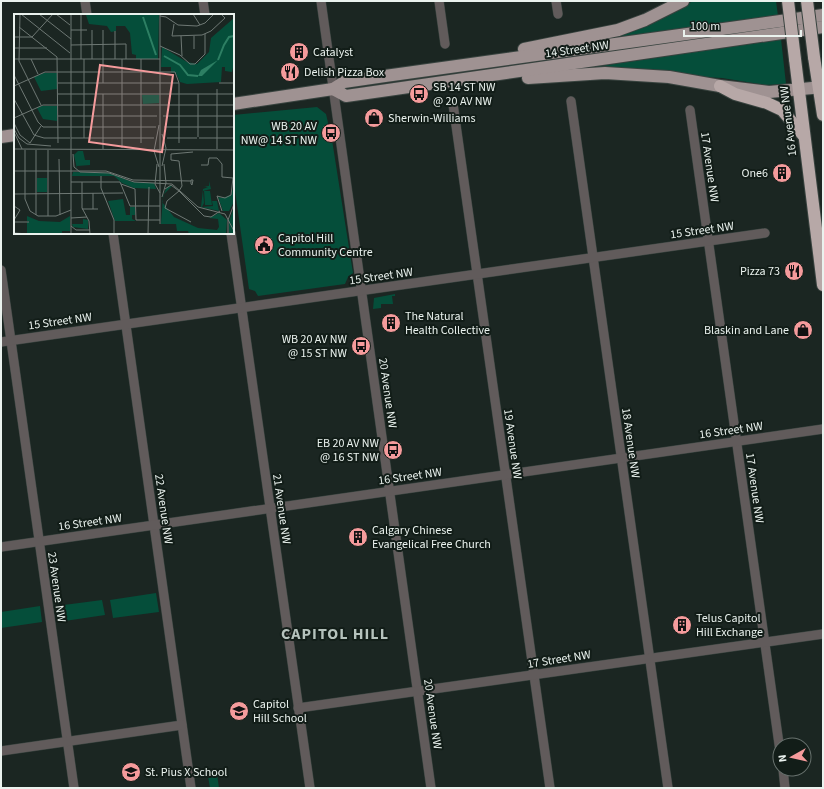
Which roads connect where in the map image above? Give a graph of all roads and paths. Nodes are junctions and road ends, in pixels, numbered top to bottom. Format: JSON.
{"nodes":[{"id":1,"x":85,"y":1,"type":"edge"},
{"id":2,"x":203,"y":1,"type":"edge"},
{"id":3,"x":321,"y":1,"type":"edge"},
{"id":4,"x":439,"y":1,"type":"edge"},
{"id":5,"x":556,"y":1,"type":"edge"},
{"id":6,"x":684,"y":1,"type":"edge"},
{"id":7,"x":788,"y":1,"type":"edge"},
{"id":8,"x":807,"y":1,"type":"edge"},
{"id":9,"x":87,"y":14,"type":"edge"},
{"id":10,"x":205,"y":14,"type":"edge"},
{"id":11,"x":558,"y":14,"type":"dead end"},
{"id":12,"x":823,"y":15,"type":"edge"},
{"id":13,"x":823,"y":27,"type":"edge"},
{"id":14,"x":445,"y":44,"type":"dead end"},
{"id":15,"x":469,"y":64,"type":"junction"},
{"id":16,"x":470,"y":79,"type":"junction"},
{"id":17,"x":720,"y":86,"type":"junction"},
{"id":18,"x":821,"y":87,"type":"edge"},
{"id":19,"x":333,"y":89,"type":"junction"},
{"id":20,"x":798,"y":90,"type":"junction"},
{"id":21,"x":571,"y":101,"type":"dead end"},
{"id":22,"x":234,"y":104,"type":"edge"},
{"id":23,"x":453,"y":104,"type":"dead end"},
{"id":24,"x":690,"y":110,"type":"dead end"},
{"id":25,"x":823,"y":115,"type":"edge"},
{"id":26,"x":14,"y":135,"type":"edge"},
{"id":27,"x":803,"y":135,"type":"junction"},
{"id":28,"x":1,"y":137,"type":"edge"},
{"id":29,"x":765,"y":233,"type":"dead end"},
{"id":30,"x":113,"y":234,"type":"edge"},
{"id":31,"x":231,"y":234,"type":"edge"},
{"id":32,"x":708,"y":241,"type":"junction"},
{"id":33,"x":593,"y":258,"type":"junction"},
{"id":34,"x":1,"y":270,"type":"edge"},
{"id":35,"x":477,"y":274,"type":"junction"},
{"id":36,"x":823,"y":285,"type":"edge"},
{"id":37,"x":362,"y":291,"type":"junction"},
{"id":38,"x":241,"y":307,"type":"junction"},
{"id":39,"x":126,"y":324,"type":"junction"},
{"id":40,"x":11,"y":340,"type":"junction"},
{"id":41,"x":1,"y":342,"type":"edge"},
{"id":42,"x":823,"y":429,"type":"edge"},
{"id":43,"x":737,"y":442,"type":"junction"},
{"id":44,"x":620,"y":458,"type":"junction"},
{"id":45,"x":505,"y":474,"type":"junction"},
{"id":46,"x":390,"y":491,"type":"junction"},
{"id":47,"x":270,"y":508,"type":"junction"},
{"id":48,"x":155,"y":525,"type":"junction"},
{"id":49,"x":39,"y":541,"type":"junction"},
{"id":50,"x":1,"y":547,"type":"edge"},
{"id":51,"x":823,"y":634,"type":"edge"},
{"id":52,"x":765,"y":642,"type":"junction"},
{"id":53,"x":649,"y":658,"type":"junction"},
{"id":54,"x":533,"y":675,"type":"junction"},
{"id":55,"x":418,"y":692,"type":"junction"},
{"id":56,"x":298,"y":708,"type":"junction"},
{"id":57,"x":182,"y":725,"type":"junction"},
{"id":58,"x":778,"y":737,"type":"edge"},
{"id":59,"x":67,"y":742,"type":"junction"},
{"id":60,"x":1,"y":751,"type":"edge"},
{"id":61,"x":784,"y":777,"type":"edge"},
{"id":62,"x":74,"y":788,"type":"edge"},
{"id":63,"x":191,"y":788,"type":"edge"},
{"id":64,"x":310,"y":788,"type":"edge"},
{"id":65,"x":431,"y":788,"type":"edge"},
{"id":66,"x":550,"y":788,"type":"edge"},
{"id":67,"x":668,"y":788,"type":"edge"},
{"id":68,"x":785,"y":788,"type":"edge"}],
"edges":[{"from":1,"to":9,"type":"street"},
{"from":2,"to":10,"type":"street"},
{"from":3,"to":19,"type":"street","name":"20 Avenue NW"},
{"from":4,"to":14,"type":"street"},
{"from":5,"to":11,"type":"street"},
{"from":6,"to":15,"type":"main road"},
{"from":7,"to":20,"type":"highway","name":"16 Avenue NW","bridge":true},
{"from":8,"to":18,"type":"highway","bridge":true},
{"from":12,"to":15,"type":"main road","name":"14 Street NW"},
{"from":13,"to":16,"type":"main road","name":"14 Street NW"},
{"from":15,"to":19,"type":"main road","name":"14 Street NW"},
{"from":16,"to":17,"type":"main road"},
{"from":16,"to":19,"type":"main road","name":"14 Street NW"},
{"from":17,"to":20,"type":"main road"},
{"from":17,"to":27,"type":"highway"},
{"from":18,"to":20,"type":"main road"},
{"from":18,"to":25,"type":"highway"},
{"from":19,"to":22,"type":"main road","name":"14 Street NW"},
{"from":19,"to":37,"type":"street","name":"20 Avenue NW"},
{"from":20,"to":27,"type":"highway","name":"16 Avenue NW"},
{"from":21,"to":33,"type":"street","name":"18 Avenue NW"},
{"from":23,"to":35,"type":"street","name":"19 Avenue NW"},
{"from":24,"to":32,"type":"street","name":"17 Avenue NW"},
{"from":26,"to":28,"type":"main road"},
{"from":27,"to":36,"type":"highway","name":"16 Avenue NW"},
{"from":29,"to":32,"type":"street","name":"15 Street NW"},
{"from":30,"to":39,"type":"street","name":"22 Avenue NW"},
{"from":31,"to":38,"type":"street","name":"21 Avenue NW"},
{"from":32,"to":33,"type":"street","name":"15 Street NW"},
{"from":32,"to":43,"type":"street","name":"17 Avenue NW"},
{"from":33,"to":35,"type":"street","name":"15 Street NW"},
{"from":33,"to":44,"type":"street","name":"18 Avenue NW"},
{"from":34,"to":40,"type":"street","name":"23 Avenue NW"},
{"from":35,"to":37,"type":"street","name":"15 Street NW"},
{"from":35,"to":45,"type":"street","name":"19 Avenue NW"},
{"from":37,"to":38,"type":"street","name":"15 Street NW"},
{"from":37,"to":46,"type":"street","name":"20 Avenue NW"},
{"from":38,"to":39,"type":"street","name":"15 Street NW"},
{"from":38,"to":47,"type":"street","name":"21 Avenue NW"},
{"from":39,"to":40,"type":"street","name":"15 Street NW"},
{"from":39,"to":48,"type":"street","name":"22 Avenue NW"},
{"from":40,"to":41,"type":"street","name":"15 Street NW"},
{"from":40,"to":49,"type":"street","name":"23 Avenue NW"},
{"from":42,"to":43,"type":"street","name":"16 Street NW"},
{"from":43,"to":44,"type":"street","name":"16 Street NW"},
{"from":43,"to":52,"type":"street","name":"17 Avenue NW"},
{"from":44,"to":45,"type":"street","name":"16 Street NW"},
{"from":44,"to":53,"type":"street","name":"18 Avenue NW"},
{"from":45,"to":46,"type":"street","name":"16 Street NW"},
{"from":45,"to":54,"type":"street","name":"19 Avenue NW"},
{"from":46,"to":47,"type":"street","name":"16 Street NW"},
{"from":46,"to":55,"type":"street","name":"20 Avenue NW"},
{"from":47,"to":48,"type":"street","name":"16 Street NW"},
{"from":47,"to":56,"type":"street","name":"21 Avenue NW"},
{"from":48,"to":49,"type":"street","name":"16 Street NW"},
{"from":48,"to":57,"type":"street","name":"22 Avenue NW"},
{"from":49,"to":50,"type":"street","name":"16 Street NW"},
{"from":49,"to":59,"type":"street","name":"23 Avenue NW"},
{"from":51,"to":52,"type":"street","name":"17 Street NW"},
{"from":52,"to":53,"type":"street","name":"17 Street NW"},
{"from":52,"to":58,"type":"street","name":"17 Avenue NW"},
{"from":53,"to":54,"type":"street","name":"17 Street NW"},
{"from":53,"to":67,"type":"street","name":"18 Avenue NW"},
{"from":54,"to":55,"type":"street","name":"17 Street NW"},
{"from":54,"to":66,"type":"street","name":"19 Avenue NW"},
{"from":55,"to":56,"type":"street","name":"17 Street NW"},
{"from":55,"to":65,"type":"street","name":"20 Avenue NW"},
{"from":56,"to":64,"type":"street","name":"21 Avenue NW"},
{"from":57,"to":59,"type":"street"},
{"from":57,"to":63,"type":"street","name":"22 Avenue NW"},
{"from":59,"to":60,"type":"street"},
{"from":59,"to":62,"type":"street","name":"23 Avenue NW"},
{"from":61,"to":68,"type":"street"}]}
